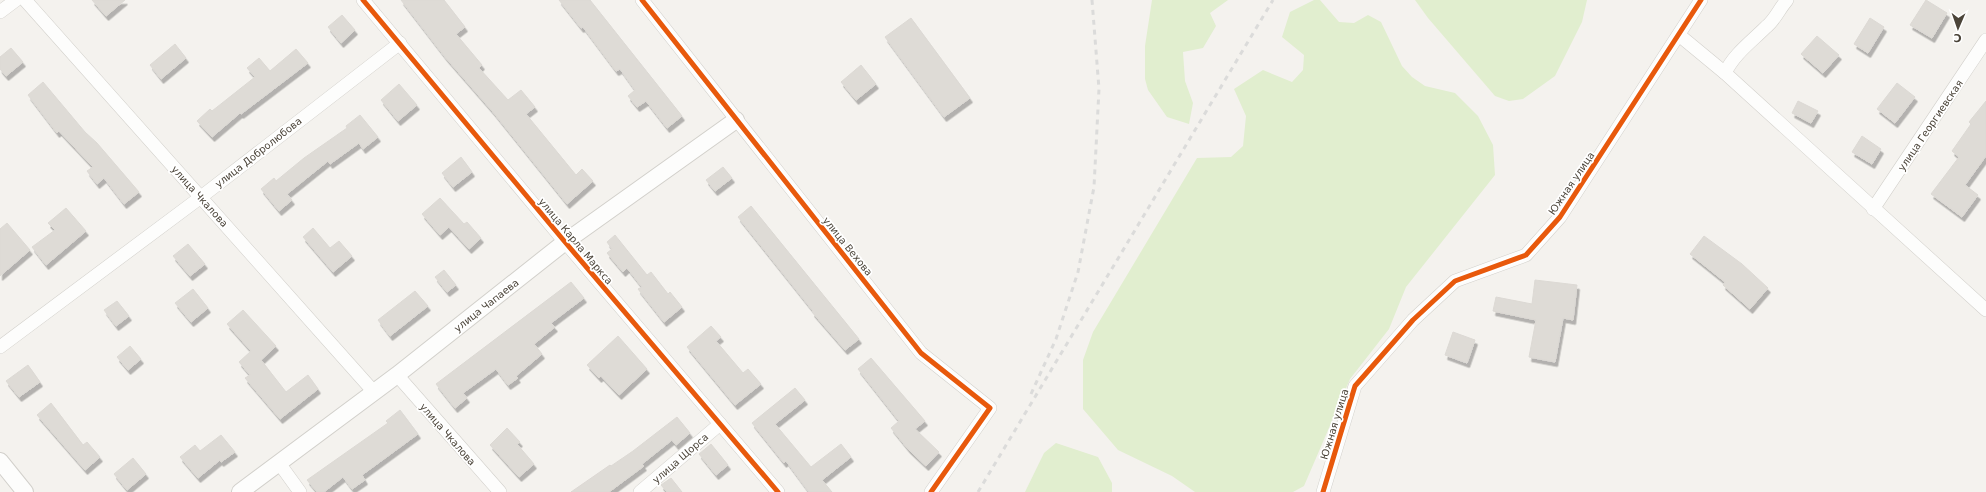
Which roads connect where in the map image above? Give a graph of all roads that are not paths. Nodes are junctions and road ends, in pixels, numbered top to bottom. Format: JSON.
{"nodes":[{"id":1,"x":16,"y":0,"type":"edge"},
{"id":2,"x":25,"y":0,"type":"edge"},
{"id":3,"x":363,"y":0,"type":"edge"},
{"id":4,"x":642,"y":0,"type":"edge"},
{"id":5,"x":1701,"y":0,"type":"edge"},
{"id":6,"x":1787,"y":0,"type":"edge"},
{"id":7,"x":0,"y":12,"type":"edge"},
{"id":8,"x":1679,"y":35,"type":"junction"},
{"id":9,"x":1986,"y":40,"type":"edge"},
{"id":10,"x":400,"y":43,"type":"junction"},
{"id":11,"x":1725,"y":73,"type":"junction"},
{"id":12,"x":736,"y":120,"type":"junction"},
{"id":13,"x":201,"y":197,"type":"junction"},
{"id":14,"x":1873,"y":209,"type":"junction"},
{"id":15,"x":565,"y":242,"type":"junction"},
{"id":16,"x":1986,"y":310,"type":"edge"},
{"id":17,"x":0,"y":347,"type":"edge"},
{"id":18,"x":397,"y":375,"type":"junction"},
{"id":19,"x":374,"y":392,"type":"junction"},
{"id":20,"x":720,"y":424,"type":"junction"},
{"id":21,"x":0,"y":461,"type":"edge"},
{"id":22,"x":279,"y":463,"type":"junction"},
{"id":23,"x":25,"y":492,"type":"edge"},
{"id":24,"x":240,"y":492,"type":"edge"},
{"id":25,"x":300,"y":492,"type":"edge"},
{"id":26,"x":500,"y":492,"type":"edge"},
{"id":27,"x":640,"y":492,"type":"edge"},
{"id":28,"x":778,"y":492,"type":"edge"},
{"id":29,"x":931,"y":492,"type":"edge"},
{"id":30,"x":1323,"y":492,"type":"edge"}],
"edges":[{"from":1,"to":7,"type":"street"},
{"from":2,"to":13,"type":"street","name":"улица Чкалова"},
{"from":3,"to":10,"type":"street","name":"улица Карла Маркса"},
{"from":4,"to":12,"type":"street","name":"улица Вехова"},
{"from":5,"to":8,"type":"street","name":"Южная улица"},
{"from":6,"to":11,"type":"street"},
{"from":8,"to":11,"type":"street"},
{"from":8,"to":30,"type":"street","name":"Южная улица"},
{"from":9,"to":14,"type":"street","name":"улица Георгиевская"},
{"from":10,"to":13,"type":"street","name":"улица Добролюбова"},
{"from":10,"to":15,"type":"street","name":"улица Карла Маркса"},
{"from":11,"to":14,"type":"street"},
{"from":12,"to":15,"type":"street","name":"улица Чапаева"},
{"from":12,"to":29,"type":"street","name":"улица Вехова"},
{"from":13,"to":17,"type":"street","name":"улица Добролюбова"},
{"from":13,"to":19,"type":"street","name":"улица Чкалова"},
{"from":14,"to":16,"type":"street"},
{"from":15,"to":18,"type":"street","name":"улица Чапаева"},
{"from":15,"to":20,"type":"street","name":"улица Карла Маркса"},
{"from":18,"to":19,"type":"street","name":"улица Чапаева"},
{"from":18,"to":26,"type":"street","name":"улица Чкалова"},
{"from":19,"to":22,"type":"street","name":"улица Чапаева"},
{"from":20,"to":27,"type":"street","name":"улица Щорса"},
{"from":20,"to":28,"type":"street","name":"улица Карла Маркса"},
{"from":21,"to":23,"type":"street"},
{"from":22,"to":24,"type":"street","name":"улица Чапаева"},
{"from":22,"to":25,"type":"street"}]}
